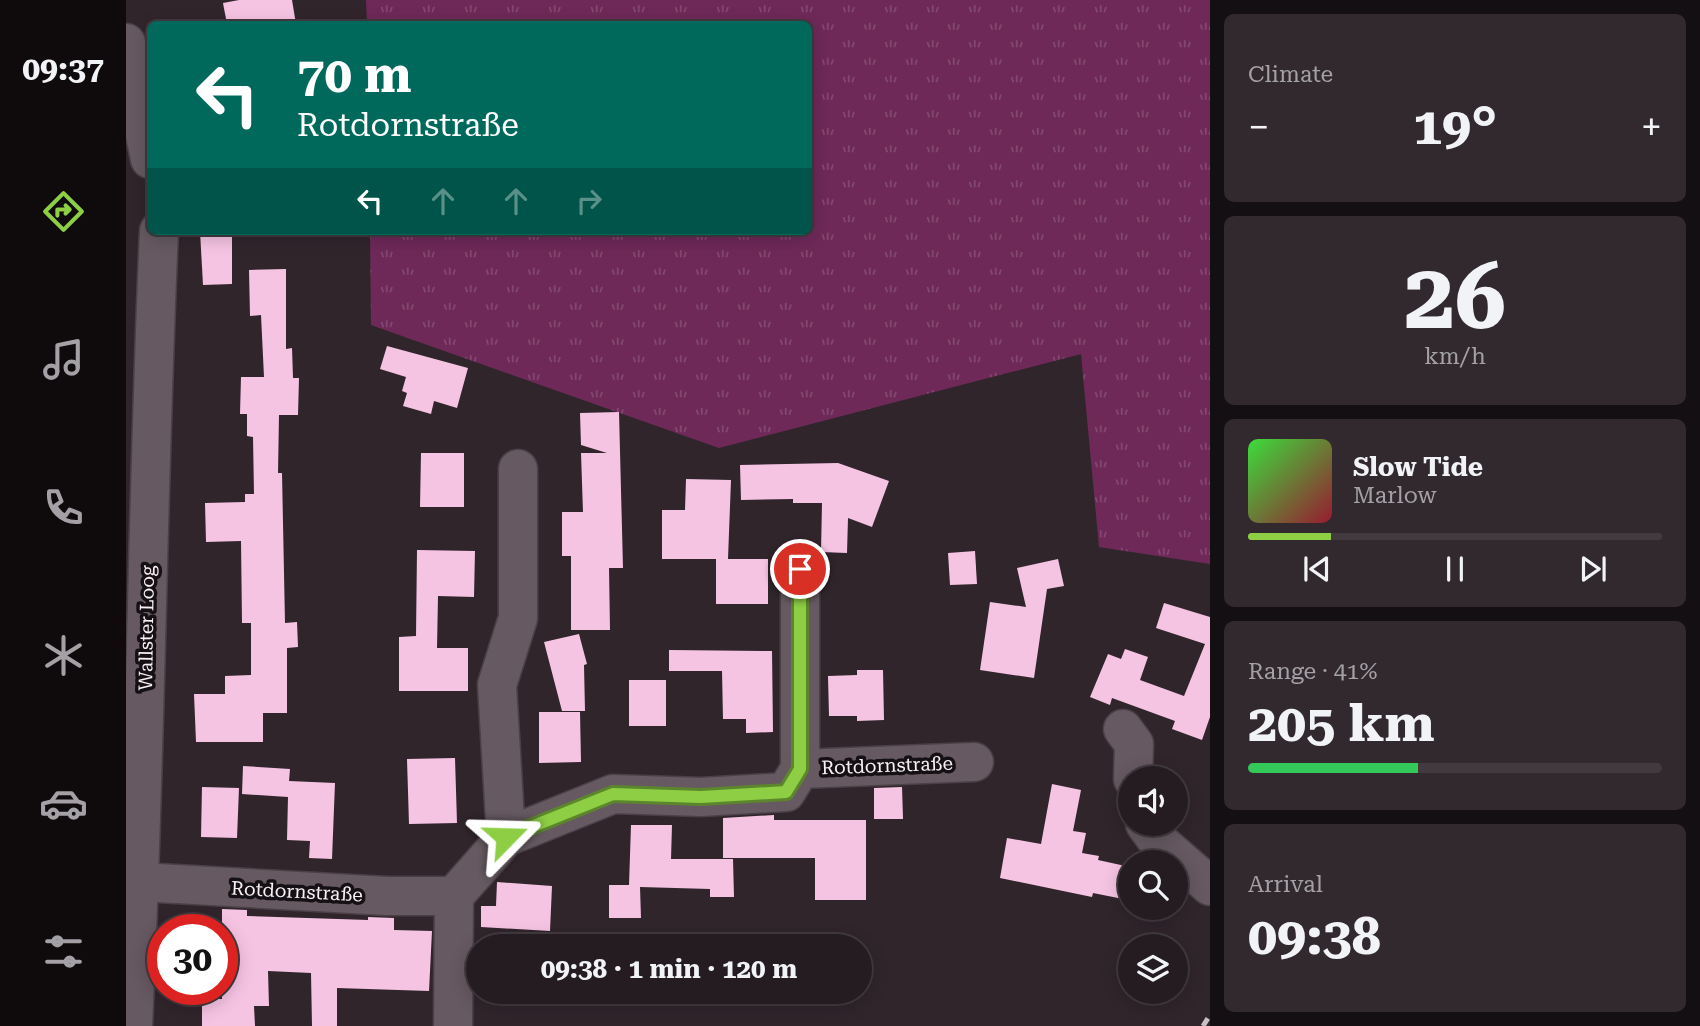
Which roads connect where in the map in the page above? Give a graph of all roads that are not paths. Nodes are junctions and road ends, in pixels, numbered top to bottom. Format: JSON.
{"nodes":[{"id":1,"x":126,"y":43,"type":"edge"},
{"id":2,"x":147,"y":144,"type":"edge"},
{"id":3,"x":159,"y":235,"type":"edge"},
{"id":4,"x":150,"y":421,"type":"junction"},
{"id":5,"x":126,"y":451,"type":"edge"},
{"id":6,"x":518,"y":469,"type":"dead end"},
{"id":7,"x":800,"y":569,"type":"dead end"},
{"id":8,"x":1123,"y":729,"type":"dead end"},
{"id":9,"x":974,"y":762,"type":"dead end"},
{"id":10,"x":1133,"y":766,"type":"edge"},
{"id":11,"x":800,"y":769,"type":"junction"},
{"id":12,"x":1154,"y":836,"type":"edge"},
{"id":13,"x":506,"y":837,"type":"junction"},
{"id":14,"x":140,"y":882,"type":"junction"},
{"id":15,"x":1210,"y":886,"type":"edge"},
{"id":16,"x":454,"y":896,"type":"junction"},
{"id":17,"x":133,"y":1026,"type":"edge"},
{"id":18,"x":453,"y":1026,"type":"edge"}],
"edges":[{"from":1,"to":2,"type":"street"},
{"from":3,"to":4,"type":"street","name":"Wallster Loog"},
{"from":4,"to":5,"type":"street"},
{"from":4,"to":14,"type":"street","name":"Wallster Loog"},
{"from":6,"to":13,"type":"street"},
{"from":7,"to":11,"type":"street","name":"Rotdornstraße"},
{"from":8,"to":10,"type":"street"},
{"from":9,"to":11,"type":"street","name":"Rotdornstraße"},
{"from":11,"to":13,"type":"street","name":"Rotdornstraße"},
{"from":12,"to":15,"type":"street"},
{"from":13,"to":16,"type":"street","name":"Rotdornstraße"},
{"from":14,"to":16,"type":"street","name":"Rotdornstraße"},
{"from":14,"to":17,"type":"street","name":"Wallster Loog"},
{"from":16,"to":18,"type":"street"}]}
